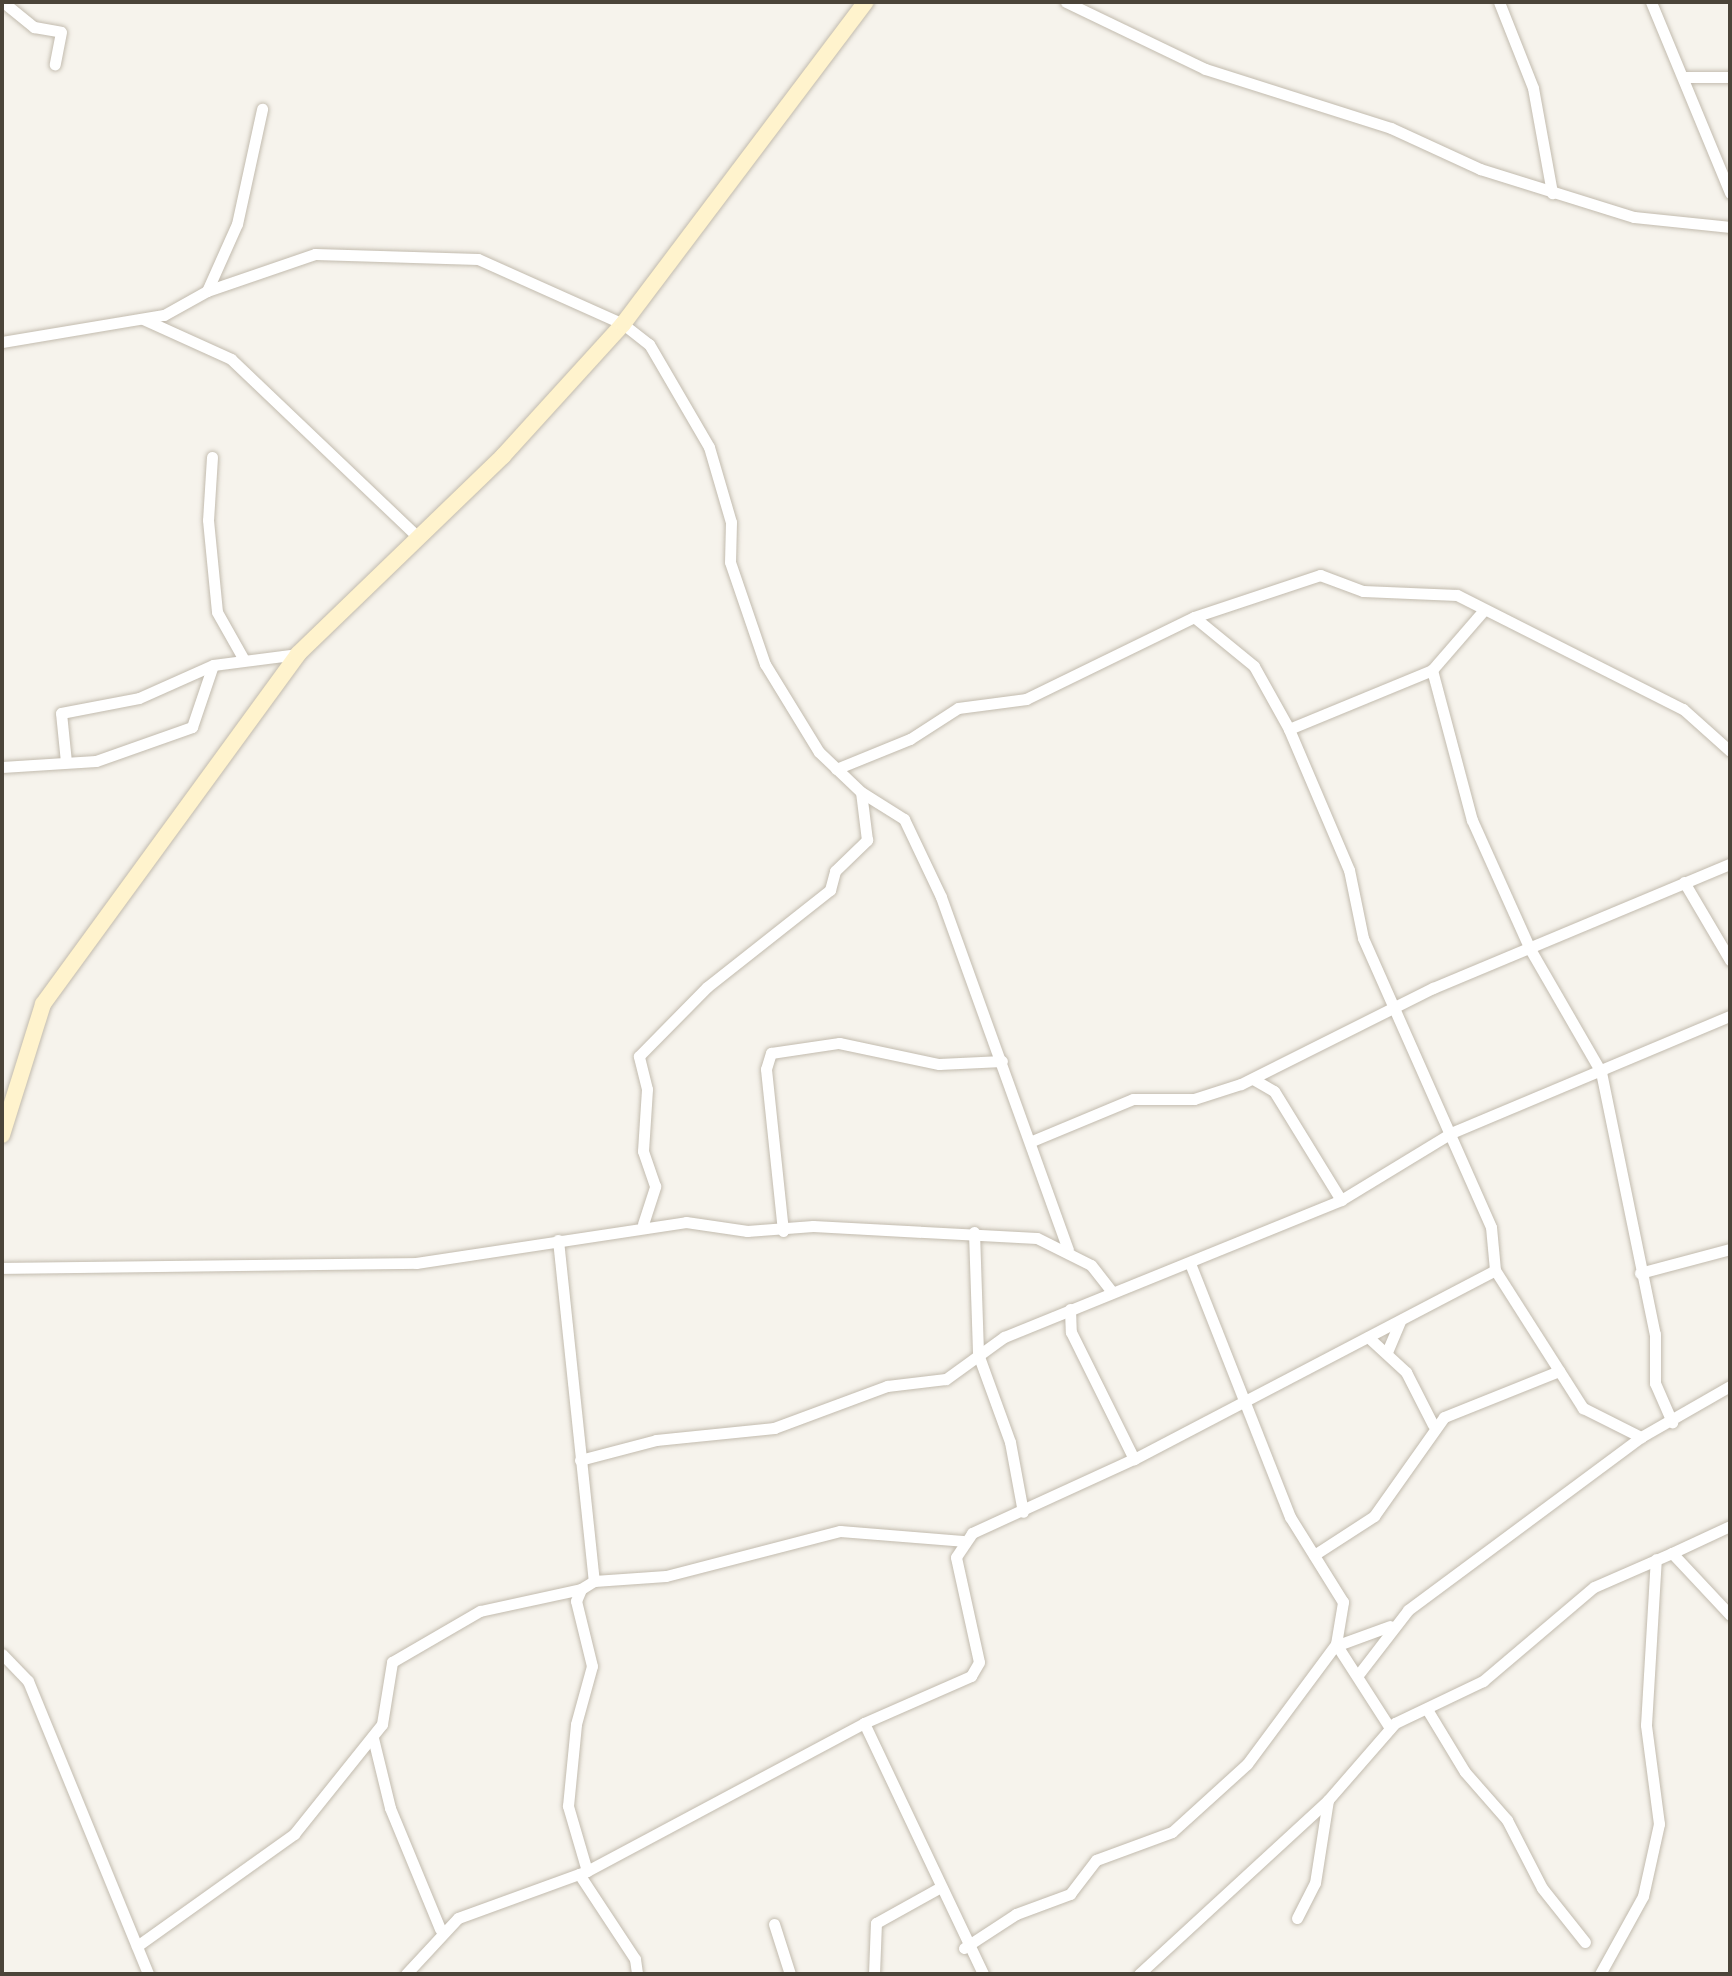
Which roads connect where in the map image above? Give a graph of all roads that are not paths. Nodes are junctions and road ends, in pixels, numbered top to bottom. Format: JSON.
{"nodes":[{"id":1,"x":3,"y":2,"type":"edge"},
{"id":2,"x":866,"y":2,"type":"edge"},
{"id":3,"x":1066,"y":2,"type":"edge"},
{"id":4,"x":1499,"y":2,"type":"edge"},
{"id":5,"x":1651,"y":2,"type":"edge"},
{"id":6,"x":55,"y":64,"type":"dead end"},
{"id":7,"x":1683,"y":77,"type":"junction"},
{"id":8,"x":1730,"y":77,"type":"edge"},
{"id":9,"x":262,"y":109,"type":"dead end"},
{"id":10,"x":1552,"y":193,"type":"junction"},
{"id":11,"x":1730,"y":193,"type":"edge"},
{"id":12,"x":1730,"y":227,"type":"edge"},
{"id":13,"x":207,"y":291,"type":"junction"},
{"id":14,"x":143,"y":319,"type":"junction"},
{"id":15,"x":623,"y":324,"type":"junction"},
{"id":16,"x":2,"y":342,"type":"edge"},
{"id":17,"x":212,"y":457,"type":"dead end"},
{"id":18,"x":418,"y":537,"type":"junction"},
{"id":19,"x":1484,"y":610,"type":"junction"},
{"id":20,"x":1194,"y":617,"type":"junction"},
{"id":21,"x":298,"y":654,"type":"junction"},
{"id":22,"x":244,"y":660,"type":"junction"},
{"id":23,"x":213,"y":665,"type":"junction"},
{"id":24,"x":1432,"y":670,"type":"junction"},
{"id":25,"x":1289,"y":729,"type":"junction"},
{"id":26,"x":1730,"y":751,"type":"edge"},
{"id":27,"x":66,"y":762,"type":"junction"},
{"id":28,"x":2,"y":767,"type":"edge"},
{"id":29,"x":836,"y":769,"type":"junction"},
{"id":30,"x":861,"y":792,"type":"junction"},
{"id":31,"x":1730,"y":864,"type":"edge"},
{"id":32,"x":1684,"y":882,"type":"junction"},
{"id":33,"x":1530,"y":949,"type":"junction"},
{"id":34,"x":1730,"y":960,"type":"edge"},
{"id":35,"x":1399,"y":1009,"type":"junction"},
{"id":36,"x":1730,"y":1016,"type":"edge"},
{"id":37,"x":1002,"y":1061,"type":"junction"},
{"id":38,"x":1601,"y":1072,"type":"junction"},
{"id":39,"x":1253,"y":1079,"type":"junction"},
{"id":40,"x":1451,"y":1133,"type":"junction"},
{"id":41,"x":2,"y":1135,"type":"edge"},
{"id":42,"x":1032,"y":1141,"type":"junction"},
{"id":43,"x":1341,"y":1200,"type":"junction"},
{"id":44,"x":643,"y":1224,"type":"junction"},
{"id":45,"x":783,"y":1231,"type":"junction"},
{"id":46,"x":974,"y":1232,"type":"junction"},
{"id":47,"x":558,"y":1240,"type":"junction"},
{"id":48,"x":1730,"y":1249,"type":"edge"},
{"id":49,"x":1068,"y":1250,"type":"junction"},
{"id":50,"x":1191,"y":1266,"type":"junction"},
{"id":51,"x":2,"y":1268,"type":"edge"},
{"id":52,"x":1495,"y":1270,"type":"junction"},
{"id":53,"x":1640,"y":1273,"type":"junction"},
{"id":54,"x":1110,"y":1289,"type":"junction"},
{"id":55,"x":1070,"y":1309,"type":"junction"},
{"id":56,"x":1400,"y":1322,"type":"junction"},
{"id":57,"x":1368,"y":1337,"type":"junction"},
{"id":58,"x":1387,"y":1352,"type":"junction"},
{"id":59,"x":978,"y":1354,"type":"junction"},
{"id":60,"x":1559,"y":1371,"type":"junction"},
{"id":61,"x":1730,"y":1386,"type":"edge"},
{"id":62,"x":1241,"y":1397,"type":"junction"},
{"id":63,"x":1672,"y":1422,"type":"junction"},
{"id":64,"x":1433,"y":1425,"type":"junction"},
{"id":65,"x":1641,"y":1437,"type":"junction"},
{"id":66,"x":1134,"y":1459,"type":"junction"},
{"id":67,"x":580,"y":1460,"type":"junction"},
{"id":68,"x":1023,"y":1512,"type":"junction"},
{"id":69,"x":1730,"y":1526,"type":"edge"},
{"id":70,"x":963,"y":1541,"type":"junction"},
{"id":71,"x":1672,"y":1553,"type":"junction"},
{"id":72,"x":1314,"y":1555,"type":"junction"},
{"id":73,"x":1656,"y":1559,"type":"junction"},
{"id":74,"x":594,"y":1581,"type":"junction"},
{"id":75,"x":581,"y":1589,"type":"junction"},
{"id":76,"x":1730,"y":1615,"type":"edge"},
{"id":77,"x":1390,"y":1626,"type":"junction"},
{"id":78,"x":1337,"y":1644,"type":"junction"},
{"id":79,"x":2,"y":1654,"type":"edge"},
{"id":80,"x":1358,"y":1675,"type":"junction"},
{"id":81,"x":1428,"y":1711,"type":"junction"},
{"id":82,"x":864,"y":1723,"type":"junction"},
{"id":83,"x":1390,"y":1728,"type":"junction"},
{"id":84,"x":373,"y":1738,"type":"junction"},
{"id":85,"x":1328,"y":1800,"type":"junction"},
{"id":86,"x":583,"y":1873,"type":"junction"},
{"id":87,"x":937,"y":1889,"type":"junction"},
{"id":88,"x":1297,"y":1918,"type":"dead end"},
{"id":89,"x":774,"y":1924,"type":"dead end"},
{"id":90,"x":440,"y":1929,"type":"junction"},
{"id":91,"x":1585,"y":1942,"type":"dead end"},
{"id":92,"x":137,"y":1946,"type":"junction"},
{"id":93,"x":964,"y":1948,"type":"junction"},
{"id":94,"x":148,"y":1974,"type":"edge"},
{"id":95,"x":406,"y":1974,"type":"edge"},
{"id":96,"x":637,"y":1974,"type":"edge"},
{"id":97,"x":790,"y":1974,"type":"edge"},
{"id":98,"x":874,"y":1974,"type":"edge"},
{"id":99,"x":983,"y":1974,"type":"edge"},
{"id":100,"x":1139,"y":1974,"type":"edge"},
{"id":101,"x":1600,"y":1974,"type":"edge"}],
"edges":[{"from":1,"to":6,"type":"street"},
{"from":2,"to":15,"type":"street"},
{"from":3,"to":10,"type":"street"},
{"from":4,"to":10,"type":"street"},
{"from":5,"to":7,"type":"street"},
{"from":7,"to":8,"type":"street"},
{"from":7,"to":11,"type":"street"},
{"from":9,"to":13,"type":"street"},
{"from":10,"to":12,"type":"street"},
{"from":13,"to":14,"type":"street"},
{"from":13,"to":15,"type":"street"},
{"from":14,"to":16,"type":"street"},
{"from":14,"to":18,"type":"street"},
{"from":15,"to":18,"type":"street"},
{"from":15,"to":29,"type":"street"},
{"from":17,"to":22,"type":"street"},
{"from":18,"to":21,"type":"street"},
{"from":19,"to":20,"type":"street"},
{"from":19,"to":24,"type":"street"},
{"from":19,"to":26,"type":"street"},
{"from":20,"to":25,"type":"street"},
{"from":20,"to":29,"type":"street"},
{"from":21,"to":22,"type":"street"},
{"from":21,"to":41,"type":"street"},
{"from":22,"to":23,"type":"street"},
{"from":23,"to":27,"type":"street"},
{"from":23,"to":27,"type":"street"},
{"from":24,"to":25,"type":"street"},
{"from":24,"to":33,"type":"street"},
{"from":25,"to":35,"type":"street"},
{"from":27,"to":28,"type":"street"},
{"from":29,"to":30,"type":"street"},
{"from":30,"to":37,"type":"street"},
{"from":30,"to":44,"type":"street"},
{"from":31,"to":32,"type":"street"},
{"from":32,"to":33,"type":"street"},
{"from":32,"to":34,"type":"street"},
{"from":33,"to":35,"type":"street"},
{"from":33,"to":38,"type":"street"},
{"from":35,"to":39,"type":"street"},
{"from":35,"to":40,"type":"street"},
{"from":36,"to":38,"type":"street"},
{"from":37,"to":42,"type":"street"},
{"from":37,"to":45,"type":"street"},
{"from":38,"to":40,"type":"street"},
{"from":38,"to":53,"type":"street"},
{"from":39,"to":42,"type":"street"},
{"from":39,"to":43,"type":"street"},
{"from":40,"to":43,"type":"street"},
{"from":40,"to":52,"type":"street"},
{"from":42,"to":49,"type":"street"},
{"from":43,"to":50,"type":"street"},
{"from":44,"to":45,"type":"street"},
{"from":44,"to":47,"type":"street"},
{"from":45,"to":46,"type":"street"},
{"from":46,"to":49,"type":"street"},
{"from":46,"to":59,"type":"street"},
{"from":47,"to":51,"type":"street"},
{"from":47,"to":67,"type":"street"},
{"from":48,"to":53,"type":"street"},
{"from":49,"to":54,"type":"street"},
{"from":50,"to":54,"type":"street"},
{"from":50,"to":62,"type":"street"},
{"from":52,"to":56,"type":"street"},
{"from":52,"to":60,"type":"street"},
{"from":53,"to":63,"type":"street"},
{"from":54,"to":55,"type":"street"},
{"from":55,"to":59,"type":"street"},
{"from":55,"to":66,"type":"street"},
{"from":56,"to":57,"type":"street"},
{"from":56,"to":58,"type":"street"},
{"from":57,"to":58,"type":"street"},
{"from":57,"to":62,"type":"street"},
{"from":58,"to":64,"type":"street"},
{"from":59,"to":67,"type":"street"},
{"from":59,"to":68,"type":"street"},
{"from":60,"to":64,"type":"street"},
{"from":60,"to":65,"type":"street"},
{"from":61,"to":63,"type":"street"},
{"from":62,"to":66,"type":"street"},
{"from":62,"to":72,"type":"street"},
{"from":63,"to":65,"type":"street"},
{"from":64,"to":72,"type":"street"},
{"from":65,"to":77,"type":"street"},
{"from":66,"to":68,"type":"street"},
{"from":67,"to":74,"type":"street"},
{"from":68,"to":70,"type":"street"},
{"from":69,"to":71,"type":"street"},
{"from":70,"to":74,"type":"street"},
{"from":70,"to":82,"type":"street"},
{"from":71,"to":73,"type":"street"},
{"from":71,"to":76,"type":"street"},
{"from":72,"to":78,"type":"street"},
{"from":73,"to":81,"type":"street"},
{"from":73,"to":101,"type":"street"},
{"from":74,"to":75,"type":"street"},
{"from":75,"to":84,"type":"street"},
{"from":75,"to":86,"type":"street"},
{"from":77,"to":78,"type":"street"},
{"from":77,"to":80,"type":"street"},
{"from":78,"to":80,"type":"street"},
{"from":78,"to":93,"type":"street"},
{"from":79,"to":92,"type":"street"},
{"from":80,"to":83,"type":"street"},
{"from":81,"to":83,"type":"street"},
{"from":81,"to":91,"type":"street"},
{"from":82,"to":86,"type":"street"},
{"from":82,"to":87,"type":"street"},
{"from":83,"to":85,"type":"street"},
{"from":84,"to":90,"type":"street"},
{"from":84,"to":92,"type":"street"},
{"from":85,"to":88,"type":"street"},
{"from":85,"to":100,"type":"street"},
{"from":86,"to":90,"type":"street"},
{"from":86,"to":96,"type":"street"},
{"from":87,"to":93,"type":"street"},
{"from":87,"to":98,"type":"street"},
{"from":89,"to":97,"type":"street"},
{"from":90,"to":95,"type":"street"},
{"from":92,"to":94,"type":"street"},
{"from":93,"to":99,"type":"street"}]}
